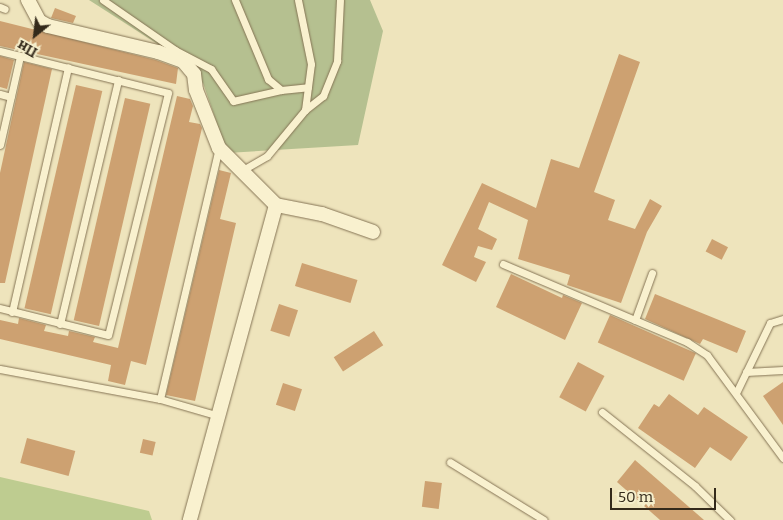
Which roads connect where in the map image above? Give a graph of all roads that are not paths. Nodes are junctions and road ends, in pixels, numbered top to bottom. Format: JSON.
{"nodes":[{"id":1,"x":28,"y":0,"type":"edge"},
{"id":2,"x":235,"y":0,"type":"edge"},
{"id":3,"x":298,"y":0,"type":"edge"},
{"id":4,"x":340,"y":0,"type":"edge"},
{"id":5,"x":109,"y":1,"type":"edge"},
{"id":6,"x":0,"y":51,"type":"edge"},
{"id":7,"x":20,"y":56,"type":"junction"},
{"id":8,"x":68,"y":67,"type":"junction"},
{"id":9,"x":118,"y":80,"type":"junction"},
{"id":10,"x":308,"y":87,"type":"junction"},
{"id":11,"x":281,"y":90,"type":"junction"},
{"id":12,"x":0,"y":94,"type":"edge"},
{"id":13,"x":11,"y":97,"type":"junction"},
{"id":14,"x":305,"y":110,"type":"junction"},
{"id":15,"x":0,"y":145,"type":"edge"},
{"id":16,"x":219,"y":148,"type":"junction"},
{"id":17,"x":240,"y":171,"type":"junction"},
{"id":18,"x":276,"y":205,"type":"junction"},
{"id":19,"x":372,"y":232,"type":"dead end"},
{"id":20,"x":503,"y":264,"type":"dead end"},
{"id":21,"x":652,"y":272,"type":"dead end"},
{"id":22,"x":0,"y":308,"type":"edge"},
{"id":23,"x":12,"y":312,"type":"junction"},
{"id":24,"x":783,"y":319,"type":"edge"},
{"id":25,"x":635,"y":320,"type":"junction"},
{"id":26,"x":60,"y":324,"type":"junction"},
{"id":27,"x":0,"y":369,"type":"edge"},
{"id":28,"x":783,"y":370,"type":"edge"},
{"id":29,"x":746,"y":372,"type":"junction"},
{"id":30,"x":736,"y":393,"type":"junction"},
{"id":31,"x":160,"y":399,"type":"junction"},
{"id":32,"x":602,"y":412,"type":"dead end"},
{"id":33,"x":220,"y":416,"type":"junction"},
{"id":34,"x":783,"y":458,"type":"edge"},
{"id":35,"x":450,"y":462,"type":"dead end"},
{"id":36,"x":190,"y":520,"type":"edge"},
{"id":37,"x":544,"y":520,"type":"edge"},
{"id":38,"x":730,"y":520,"type":"edge"}],
"edges":[{"from":1,"to":16,"type":"street"},
{"from":2,"to":11,"type":"lane"},
{"from":3,"to":10,"type":"lane"},
{"from":4,"to":14,"type":"lane"},
{"from":5,"to":11,"type":"lane"},
{"from":6,"to":7,"type":"lane"},
{"from":7,"to":8,"type":"lane"},
{"from":7,"to":13,"type":"lane"},
{"from":8,"to":9,"type":"lane"},
{"from":8,"to":23,"type":"lane"},
{"from":9,"to":26,"type":"lane"},
{"from":9,"to":26,"type":"lane"},
{"from":10,"to":11,"type":"lane"},
{"from":10,"to":14,"type":"lane"},
{"from":12,"to":13,"type":"lane"},
{"from":13,"to":15,"type":"lane"},
{"from":14,"to":17,"type":"lane"},
{"from":16,"to":17,"type":"street"},
{"from":16,"to":31,"type":"lane"},
{"from":17,"to":18,"type":"street"},
{"from":18,"to":19,"type":"street"},
{"from":18,"to":33,"type":"street"},
{"from":20,"to":25,"type":"lane"},
{"from":21,"to":25,"type":"lane"},
{"from":22,"to":23,"type":"lane"},
{"from":23,"to":26,"type":"lane"},
{"from":24,"to":29,"type":"lane"},
{"from":25,"to":30,"type":"lane"},
{"from":27,"to":31,"type":"lane"},
{"from":28,"to":29,"type":"lane"},
{"from":29,"to":30,"type":"lane"},
{"from":30,"to":34,"type":"lane"},
{"from":31,"to":33,"type":"lane"},
{"from":32,"to":38,"type":"lane"},
{"from":33,"to":36,"type":"street"},
{"from":35,"to":37,"type":"lane"}]}
